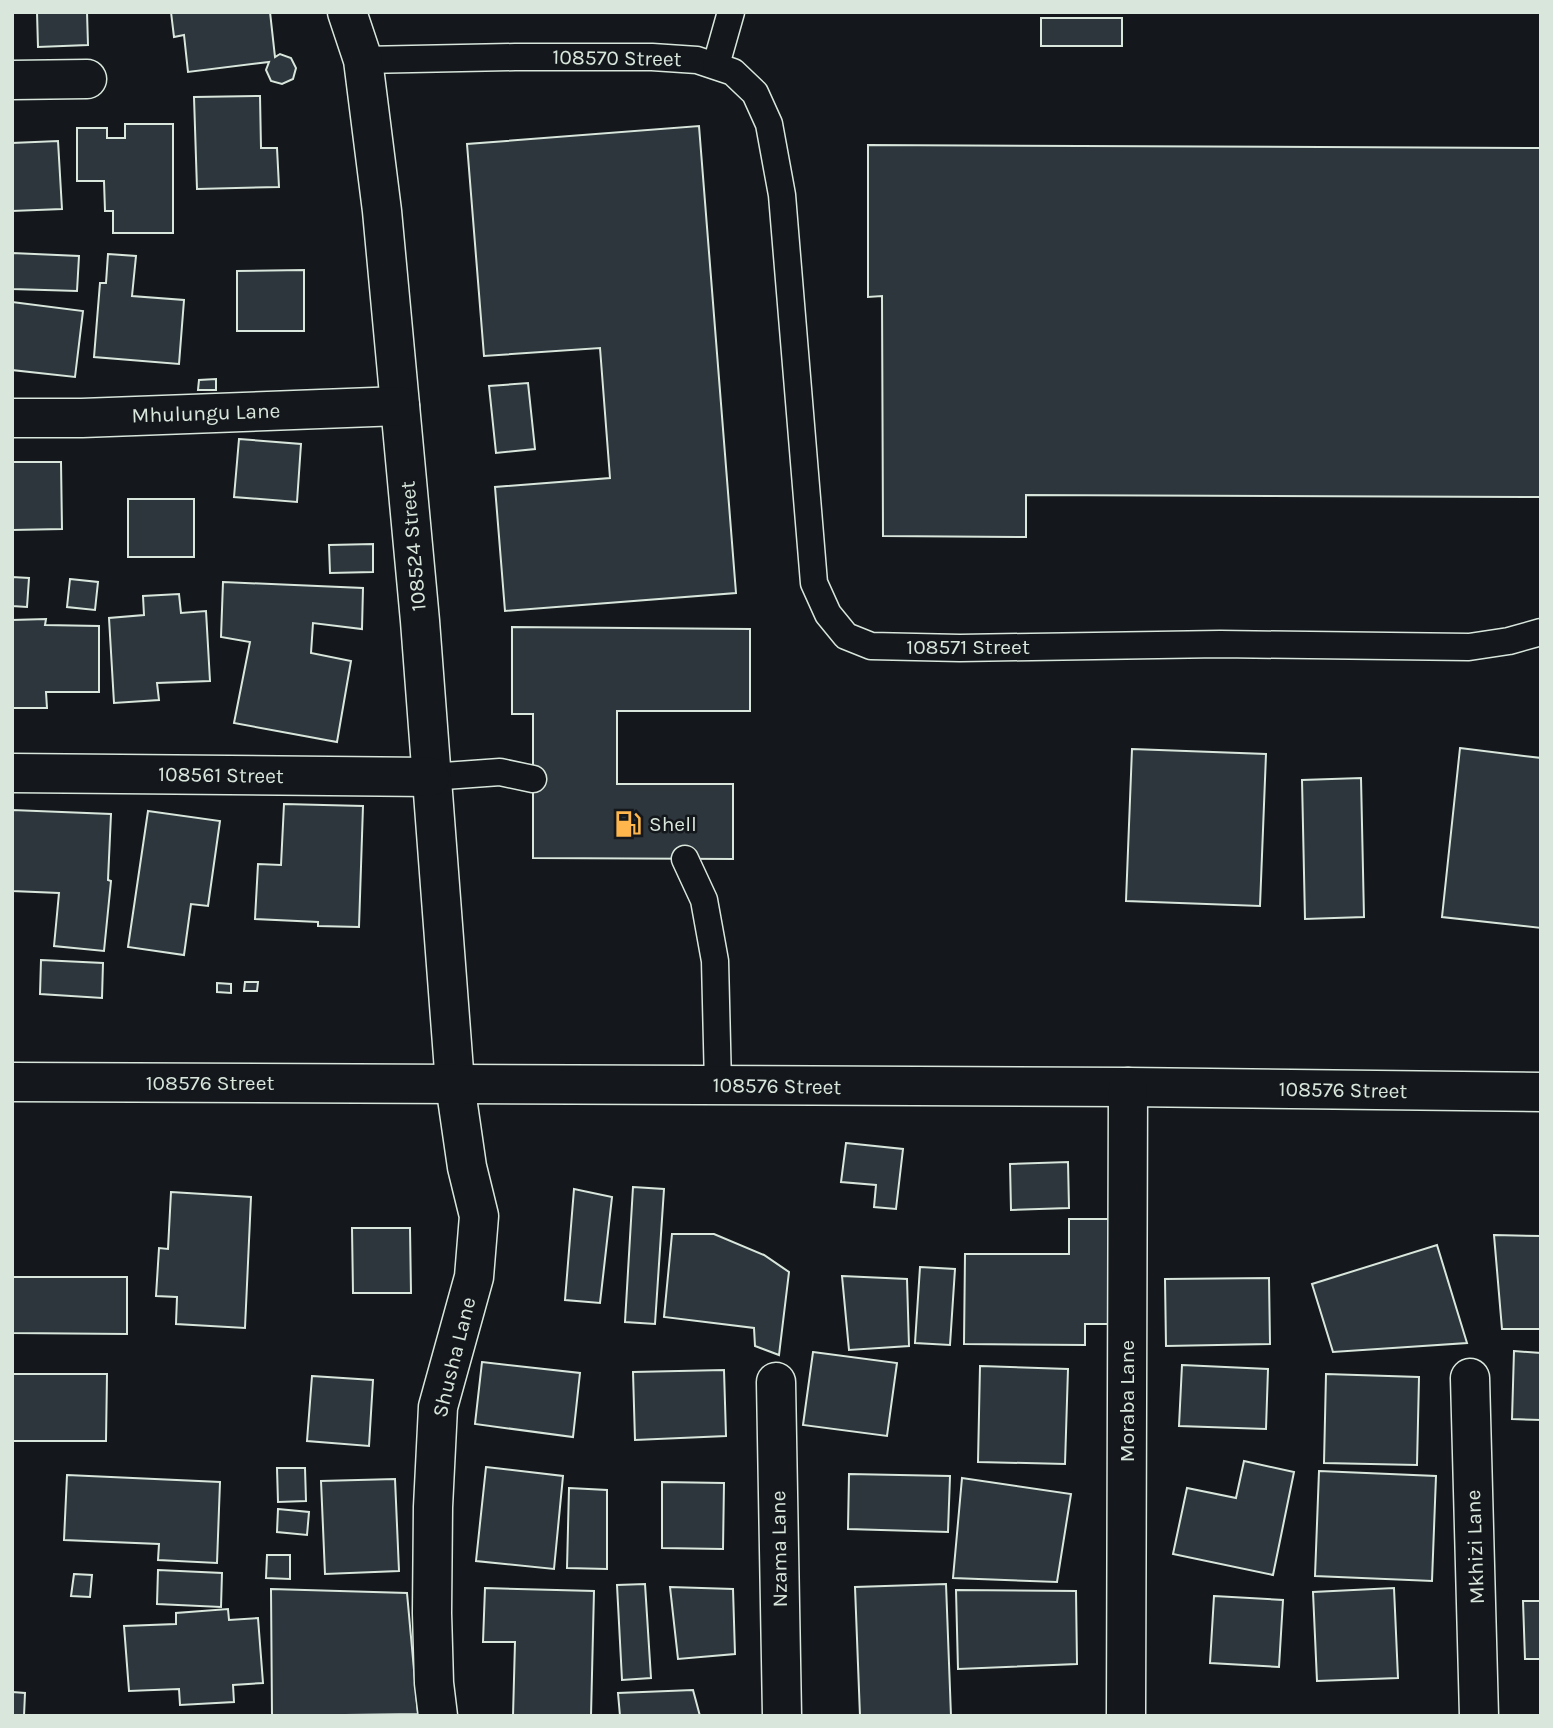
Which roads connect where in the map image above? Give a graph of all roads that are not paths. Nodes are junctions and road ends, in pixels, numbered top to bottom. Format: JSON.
{"nodes":[{"id":1,"x":347,"y":12,"type":"edge"},
{"id":2,"x":731,"y":12,"type":"edge"},
{"id":3,"x":363,"y":60,"type":"junction"},
{"id":4,"x":716,"y":65,"type":"junction"},
{"id":5,"x":87,"y":79,"type":"dead end"},
{"id":6,"x":12,"y":80,"type":"edge"},
{"id":7,"x":782,"y":195,"type":"joint"},
{"id":8,"x":400,"y":406,"type":"junction"},
{"id":9,"x":12,"y":418,"type":"edge"},
{"id":10,"x":1541,"y":632,"type":"edge"},
{"id":11,"x":12,"y":773,"type":"edge"},
{"id":12,"x":430,"y":777,"type":"junction"},
{"id":13,"x":533,"y":779,"type":"dead end"},
{"id":14,"x":685,"y":859,"type":"dead end"},
{"id":15,"x":12,"y":1082,"type":"edge"},
{"id":16,"x":455,"y":1084,"type":"junction"},
{"id":17,"x":718,"y":1085,"type":"junction"},
{"id":18,"x":1128,"y":1087,"type":"junction"},
{"id":19,"x":1541,"y":1092,"type":"edge"},
{"id":20,"x":1470,"y":1378,"type":"dead end"},
{"id":21,"x":776,"y":1382,"type":"dead end"},
{"id":22,"x":438,"y":1716,"type":"edge"},
{"id":23,"x":782,"y":1716,"type":"edge"},
{"id":24,"x":1126,"y":1716,"type":"edge"},
{"id":25,"x":1479,"y":1716,"type":"edge"}],
"edges":[{"from":1,"to":3,"type":"street","name":"108524 Street"},
{"from":2,"to":4,"type":"lane"},
{"from":3,"to":4,"type":"lane","name":"108570 Street"},
{"from":3,"to":8,"type":"street","name":"108524 Street"},
{"from":4,"to":7,"type":"lane","name":"108570 Street"},
{"from":5,"to":6,"type":"street"},
{"from":7,"to":10,"type":"lane","name":"108571 Street"},
{"from":8,"to":9,"type":"street","name":"Mhulungu Lane"},
{"from":8,"to":12,"type":"street","name":"108524 Street"},
{"from":11,"to":12,"type":"street","name":"108561 Street"},
{"from":12,"to":13,"type":"lane"},
{"from":12,"to":16,"type":"street","name":"108524 Street"},
{"from":14,"to":17,"type":"lane"},
{"from":15,"to":16,"type":"street","name":"108576 Street"},
{"from":16,"to":17,"type":"street","name":"108576 Street"},
{"from":16,"to":22,"type":"street","name":"Shusha Lane"},
{"from":17,"to":18,"type":"street","name":"108576 Street"},
{"from":18,"to":19,"type":"street","name":"108576 Street"},
{"from":18,"to":24,"type":"street","name":"Moraba Lane"},
{"from":20,"to":25,"type":"street","name":"Mkhizi Lane"},
{"from":21,"to":23,"type":"street","name":"Nzama Lane"}]}
